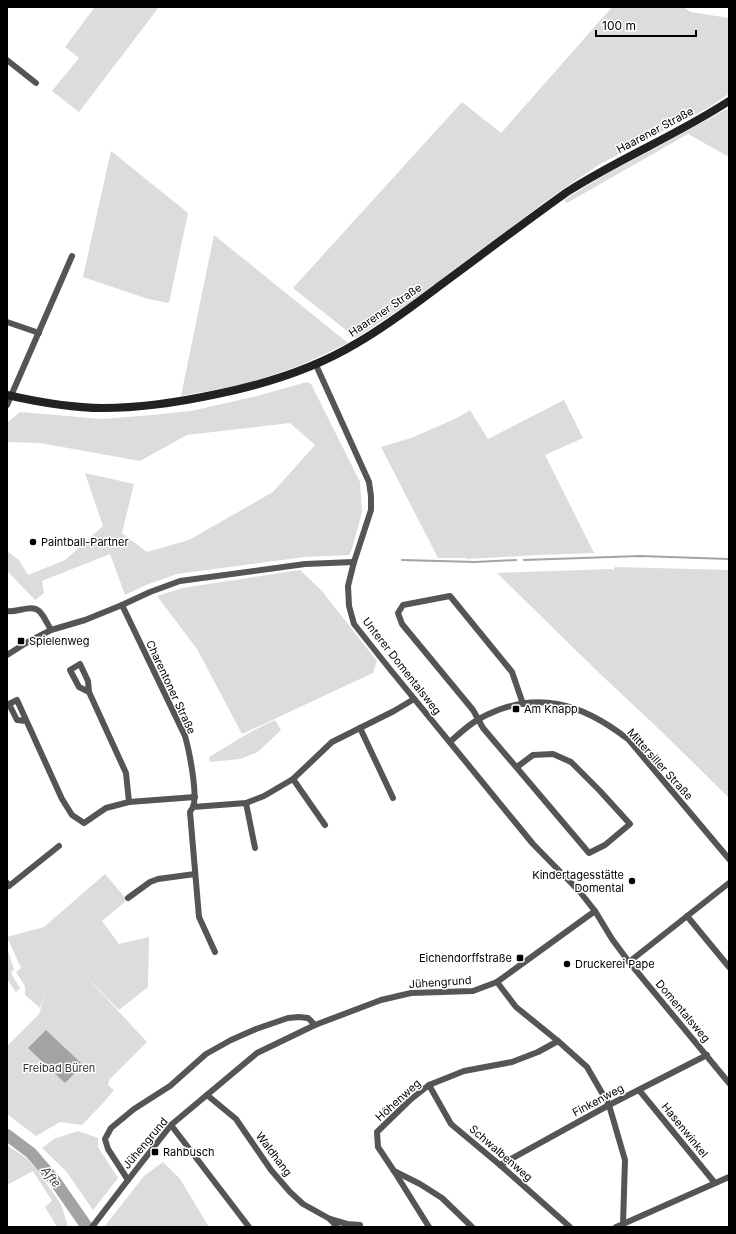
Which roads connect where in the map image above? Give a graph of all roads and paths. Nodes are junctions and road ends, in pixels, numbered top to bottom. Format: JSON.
{"nodes":[{"id":1,"x":7,"y":60,"type":"edge"},
{"id":2,"x":36,"y":83,"type":"dead end"},
{"id":3,"x":729,"y":101,"type":"edge"},
{"id":4,"x":72,"y":256,"type":"dead end"},
{"id":5,"x":7,"y":322,"type":"edge"},
{"id":6,"x":39,"y":333,"type":"junction"},
{"id":7,"x":316,"y":365,"type":"junction"},
{"id":8,"x":9,"y":395,"type":"edge"},
{"id":9,"x":7,"y":405,"type":"edge"},
{"id":10,"x":354,"y":562,"type":"junction"},
{"id":11,"x":122,"y":605,"type":"junction"},
{"id":12,"x":7,"y":611,"type":"edge"},
{"id":13,"x":51,"y":630,"type":"junction"},
{"id":14,"x":7,"y":655,"type":"edge"},
{"id":15,"x":89,"y":692,"type":"dead end"},
{"id":16,"x":414,"y":699,"type":"junction"},
{"id":17,"x":523,"y":704,"type":"junction"},
{"id":18,"x":479,"y":720,"type":"junction"},
{"id":19,"x":26,"y":721,"type":"dead end"},
{"id":20,"x":360,"y":728,"type":"junction"},
{"id":21,"x":450,"y":742,"type":"junction"},
{"id":22,"x":517,"y":767,"type":"junction"},
{"id":23,"x":293,"y":779,"type":"junction"},
{"id":24,"x":195,"y":797,"type":"junction"},
{"id":25,"x":393,"y":798,"type":"dead end"},
{"id":26,"x":129,"y":802,"type":"junction"},
{"id":27,"x":246,"y":803,"type":"junction"},
{"id":28,"x":193,"y":807,"type":"junction"},
{"id":29,"x":325,"y":825,"type":"dead end"},
{"id":30,"x":59,"y":846,"type":"dead end"},
{"id":31,"x":255,"y":848,"type":"dead end"},
{"id":32,"x":729,"y":859,"type":"edge"},
{"id":33,"x":195,"y":874,"type":"junction"},
{"id":34,"x":7,"y":883,"type":"edge"},
{"id":35,"x":729,"y":883,"type":"edge"},
{"id":36,"x":128,"y":898,"type":"dead end"},
{"id":37,"x":595,"y":910,"type":"junction"},
{"id":38,"x":687,"y":916,"type":"junction"},
{"id":39,"x":215,"y":952,"type":"dead end"},
{"id":40,"x":629,"y":962,"type":"junction"},
{"id":41,"x":729,"y":968,"type":"edge"},
{"id":42,"x":498,"y":982,"type":"junction"},
{"id":43,"x":315,"y":1025,"type":"junction"},
{"id":44,"x":558,"y":1041,"type":"junction"},
{"id":45,"x":707,"y":1055,"type":"junction"},
{"id":46,"x":729,"y":1083,"type":"edge"},
{"id":47,"x":430,"y":1085,"type":"junction"},
{"id":48,"x":639,"y":1090,"type":"junction"},
{"id":49,"x":207,"y":1095,"type":"junction"},
{"id":50,"x":609,"y":1105,"type":"junction"},
{"id":51,"x":171,"y":1125,"type":"junction"},
{"id":52,"x":500,"y":1165,"type":"junction"},
{"id":53,"x":394,"y":1171,"type":"junction"},
{"id":54,"x":729,"y":1177,"type":"edge"},
{"id":55,"x":128,"y":1180,"type":"junction"},
{"id":56,"x":715,"y":1183,"type":"junction"},
{"id":57,"x":330,"y":1219,"type":"junction"},
{"id":58,"x":623,"y":1224,"type":"junction"},
{"id":59,"x":360,"y":1225,"type":"dead end"},
{"id":60,"x":92,"y":1227,"type":"edge"},
{"id":61,"x":249,"y":1227,"type":"edge"},
{"id":62,"x":337,"y":1227,"type":"edge"},
{"id":63,"x":429,"y":1227,"type":"edge"},
{"id":64,"x":472,"y":1227,"type":"edge"},
{"id":65,"x":570,"y":1227,"type":"edge"},
{"id":66,"x":616,"y":1227,"type":"edge"}],
"edges":[{"from":1,"to":2,"type":"street"},
{"from":3,"to":7,"type":"main road","name":"Haarener Straße"},
{"from":4,"to":6,"type":"street"},
{"from":5,"to":6,"type":"street"},
{"from":6,"to":8,"type":"street"},
{"from":7,"to":8,"type":"main road","name":"Haarener Straße"},
{"from":7,"to":10,"type":"street","name":"Unterer Domentalsweg"},
{"from":8,"to":9,"type":"street"},
{"from":10,"to":11,"type":"street"},
{"from":10,"to":16,"type":"street","name":"Unterer Domentalsweg"},
{"from":11,"to":13,"type":"street"},
{"from":11,"to":24,"type":"street","name":"Charentoner Straße"},
{"from":12,"to":13,"type":"street"},
{"from":13,"to":14,"type":"street"},
{"from":15,"to":26,"type":"street"},
{"from":16,"to":20,"type":"street"},
{"from":16,"to":21,"type":"street","name":"Unterer Domentalsweg"},
{"from":17,"to":18,"type":"street","name":"Mittersiller Straße"},
{"from":17,"to":18,"type":"street"},
{"from":17,"to":32,"type":"street","name":"Mittersiller Straße"},
{"from":18,"to":21,"type":"street","name":"Mittersiller Straße"},
{"from":18,"to":22,"type":"street"},
{"from":19,"to":26,"type":"street"},
{"from":20,"to":23,"type":"street"},
{"from":20,"to":25,"type":"street"},
{"from":21,"to":37,"type":"street","name":"Unterer Domentalsweg"},
{"from":22,"to":22,"type":"street"},
{"from":23,"to":27,"type":"street"},
{"from":23,"to":29,"type":"street"},
{"from":24,"to":26,"type":"street"},
{"from":24,"to":28,"type":"street","name":"Charentoner Straße"},
{"from":27,"to":28,"type":"street"},
{"from":27,"to":31,"type":"street"},
{"from":28,"to":33,"type":"street","name":"Charentoner Straße"},
{"from":30,"to":34,"type":"street"},
{"from":33,"to":36,"type":"street"},
{"from":33,"to":39,"type":"street","name":"Charentoner Straße"},
{"from":35,"to":38,"type":"street"},
{"from":37,"to":40,"type":"street","name":"Domentalsweg"},
{"from":37,"to":42,"type":"street","name":"Jühengrund"},
{"from":38,"to":40,"type":"street"},
{"from":38,"to":41,"type":"street"},
{"from":40,"to":45,"type":"street","name":"Domentalsweg"},
{"from":42,"to":43,"type":"street","name":"Jühengrund"},
{"from":42,"to":44,"type":"street"},
{"from":43,"to":49,"type":"street","name":"Jühengrund"},
{"from":43,"to":55,"type":"street","name":"Jühengrund"},
{"from":44,"to":47,"type":"street","name":"Höhenweg"},
{"from":44,"to":50,"type":"street"},
{"from":45,"to":46,"type":"street","name":"Domentalsweg"},
{"from":45,"to":48,"type":"street","name":"Finkenweg"},
{"from":47,"to":52,"type":"street","name":"Schwalbenweg"},
{"from":47,"to":53,"type":"street","name":"Höhenweg"},
{"from":48,"to":50,"type":"street","name":"Finkenweg"},
{"from":48,"to":56,"type":"street","name":"Hasenwinkel"},
{"from":49,"to":51,"type":"street","name":"Jühengrund"},
{"from":49,"to":57,"type":"street","name":"Waldhang"},
{"from":50,"to":52,"type":"street","name":"Finkenweg"},
{"from":50,"to":58,"type":"street"},
{"from":51,"to":55,"type":"street","name":"Jühengrund"},
{"from":51,"to":61,"type":"street"},
{"from":52,"to":65,"type":"street","name":"Schwalbenweg"},
{"from":53,"to":63,"type":"street","name":"Höhenweg"},
{"from":53,"to":64,"type":"street"},
{"from":54,"to":56,"type":"street"},
{"from":55,"to":60,"type":"street","name":"Jühengrund"},
{"from":56,"to":58,"type":"street"},
{"from":57,"to":59,"type":"street","name":"Waldhang"},
{"from":57,"to":62,"type":"street","name":"Waldhang"},
{"from":58,"to":66,"type":"street"}]}
